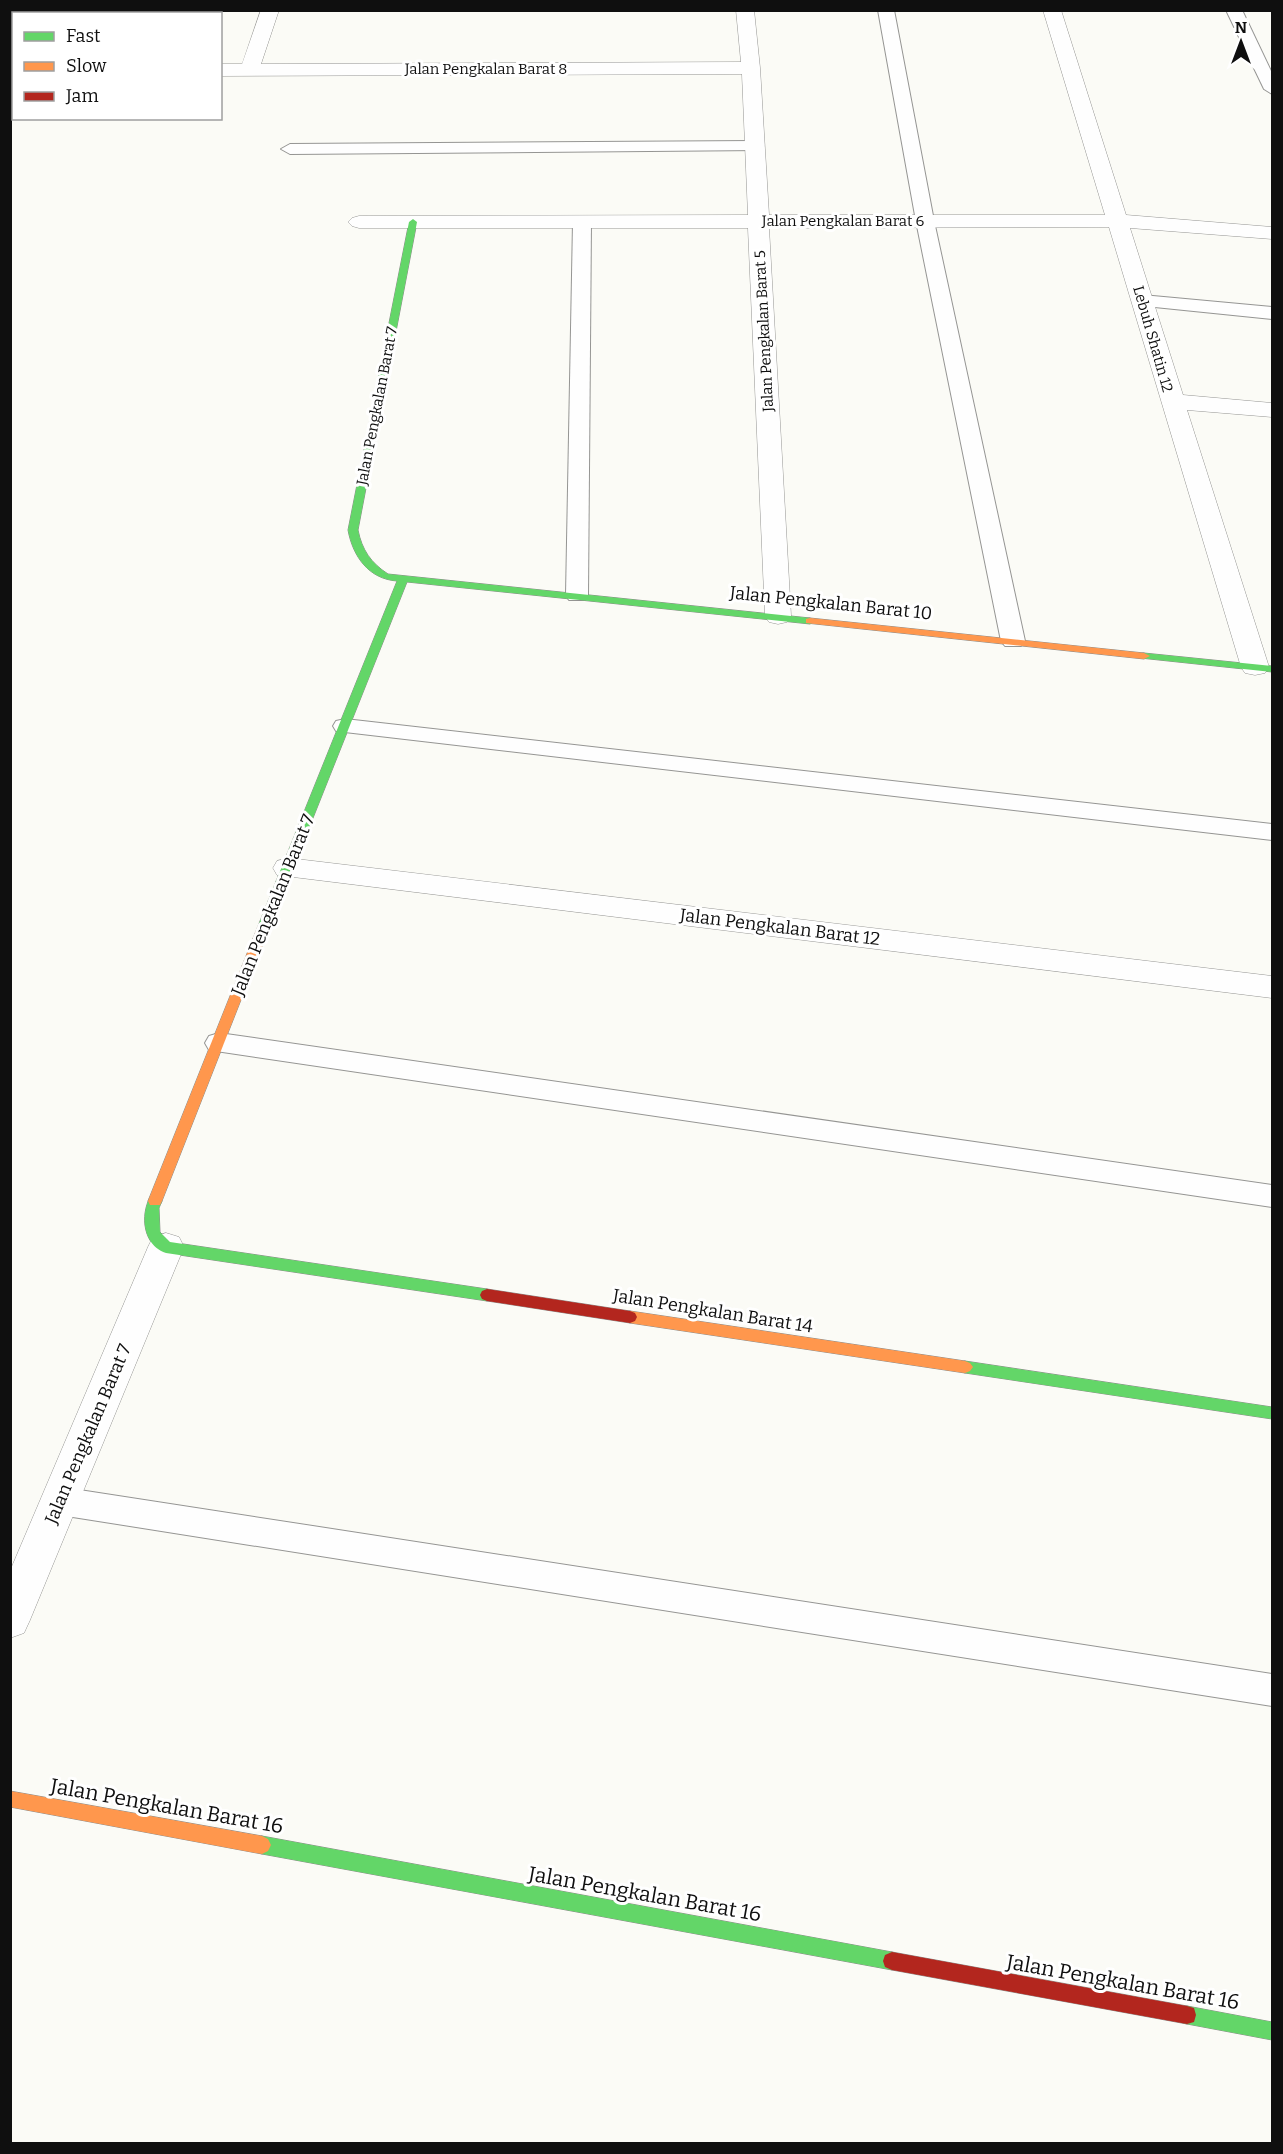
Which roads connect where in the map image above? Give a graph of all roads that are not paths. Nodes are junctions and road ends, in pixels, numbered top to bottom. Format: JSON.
{"nodes":[{"id":1,"x":270,"y":10,"type":"edge"},
{"id":2,"x":745,"y":10,"type":"edge"},
{"id":3,"x":886,"y":10,"type":"edge"},
{"id":4,"x":1052,"y":10,"type":"edge"},
{"id":5,"x":1234,"y":10,"type":"edge"},
{"id":6,"x":751,"y":68,"type":"junction"},
{"id":7,"x":222,"y":70,"type":"edge"},
{"id":8,"x":249,"y":70,"type":"junction"},
{"id":9,"x":1272,"y":89,"type":"edge"},
{"id":10,"x":754,"y":146,"type":"junction"},
{"id":11,"x":290,"y":149,"type":"dead end"},
{"id":12,"x":758,"y":221,"type":"junction"},
{"id":13,"x":925,"y":221,"type":"junction"},
{"id":14,"x":1118,"y":221,"type":"junction"},
{"id":15,"x":360,"y":222,"type":"dead end"},
{"id":16,"x":413,"y":222,"type":"junction"},
{"id":17,"x":582,"y":222,"type":"junction"},
{"id":18,"x":1272,"y":233,"type":"edge"},
{"id":19,"x":1142,"y":301,"type":"junction"},
{"id":20,"x":1272,"y":313,"type":"edge"},
{"id":21,"x":1171,"y":401,"type":"junction"},
{"id":22,"x":1272,"y":410,"type":"edge"},
{"id":23,"x":385,"y":577,"type":"joint"},
{"id":24,"x":404,"y":579,"type":"junction"},
{"id":25,"x":577,"y":595,"type":"junction"},
{"id":26,"x":778,"y":616,"type":"junction"},
{"id":27,"x":1013,"y":641,"type":"junction"},
{"id":28,"x":1264,"y":668,"type":"edge"},
{"id":29,"x":345,"y":726,"type":"junction"},
{"id":30,"x":1272,"y":832,"type":"edge"},
{"id":31,"x":288,"y":868,"type":"junction"},
{"id":32,"x":1272,"y":987,"type":"edge"},
{"id":33,"x":219,"y":1043,"type":"junction"},
{"id":34,"x":1272,"y":1196,"type":"edge"},
{"id":35,"x":159,"y":1240,"type":"junction"},
{"id":36,"x":1272,"y":1413,"type":"edge"},
{"id":37,"x":60,"y":1502,"type":"junction"},
{"id":38,"x":10,"y":1620,"type":"edge"},
{"id":39,"x":1272,"y":1690,"type":"edge"},
{"id":40,"x":10,"y":1799,"type":"edge"},
{"id":41,"x":1272,"y":2031,"type":"edge"}],
"edges":[{"from":1,"to":8,"type":"street"},
{"from":2,"to":6,"type":"street","name":"Jalan Pengkalan Barat 5"},
{"from":3,"to":13,"type":"lane"},
{"from":4,"to":14,"type":"street","name":"Lebuh Shatin 12"},
{"from":5,"to":9,"type":"lane"},
{"from":6,"to":8,"type":"street","name":"Jalan Pengkalan Barat 8"},
{"from":6,"to":10,"type":"street","name":"Jalan Pengkalan Barat 5"},
{"from":7,"to":8,"type":"street","name":"Jalan Pengkalan Barat 8"},
{"from":10,"to":11,"type":"lane"},
{"from":10,"to":12,"type":"street","name":"Jalan Pengkalan Barat 5"},
{"from":12,"to":13,"type":"street","name":"Jalan Pengkalan Barat 6"},
{"from":12,"to":17,"type":"street","name":"Jalan Pengkalan Barat 6"},
{"from":12,"to":26,"type":"street","name":"Jalan Pengkalan Barat 5"},
{"from":13,"to":14,"type":"street","name":"Jalan Pengkalan Barat 6"},
{"from":13,"to":27,"type":"lane"},
{"from":14,"to":18,"type":"street","name":"Jalan Pengkalan Barat 6"},
{"from":14,"to":19,"type":"street","name":"Lebuh Shatin 12"},
{"from":15,"to":16,"type":"street","name":"Jalan Pengkalan Barat 6"},
{"from":16,"to":17,"type":"street","name":"Jalan Pengkalan Barat 6"},
{"from":16,"to":23,"type":"street","name":"Jalan Pengkalan Barat 7"},
{"from":17,"to":25,"type":"lane"},
{"from":19,"to":20,"type":"lane"},
{"from":19,"to":21,"type":"street","name":"Lebuh Shatin 12"},
{"from":21,"to":22,"type":"street"},
{"from":21,"to":28,"type":"street","name":"Lebuh Shatin 12"},
{"from":23,"to":24,"type":"street","name":"Jalan Pengkalan Barat 10"},
{"from":24,"to":25,"type":"street","name":"Jalan Pengkalan Barat 10"},
{"from":24,"to":29,"type":"street","name":"Jalan Pengkalan Barat 7"},
{"from":25,"to":26,"type":"street","name":"Jalan Pengkalan Barat 10"},
{"from":26,"to":27,"type":"street","name":"Jalan Pengkalan Barat 10"},
{"from":27,"to":28,"type":"street","name":"Jalan Pengkalan Barat 10"},
{"from":29,"to":30,"type":"lane"},
{"from":29,"to":31,"type":"street","name":"Jalan Pengkalan Barat 7"},
{"from":31,"to":32,"type":"street","name":"Jalan Pengkalan Barat 12"},
{"from":31,"to":33,"type":"street","name":"Jalan Pengkalan Barat 7"},
{"from":33,"to":34,"type":"lane"},
{"from":33,"to":35,"type":"street","name":"Jalan Pengkalan Barat 7"},
{"from":35,"to":36,"type":"street","name":"Jalan Pengkalan Barat 14"},
{"from":35,"to":37,"type":"street","name":"Jalan Pengkalan Barat 7"},
{"from":37,"to":38,"type":"street","name":"Jalan Pengkalan Barat 7"},
{"from":37,"to":39,"type":"lane"},
{"from":40,"to":41,"type":"street","name":"Jalan Pengkalan Barat 16"}]}
